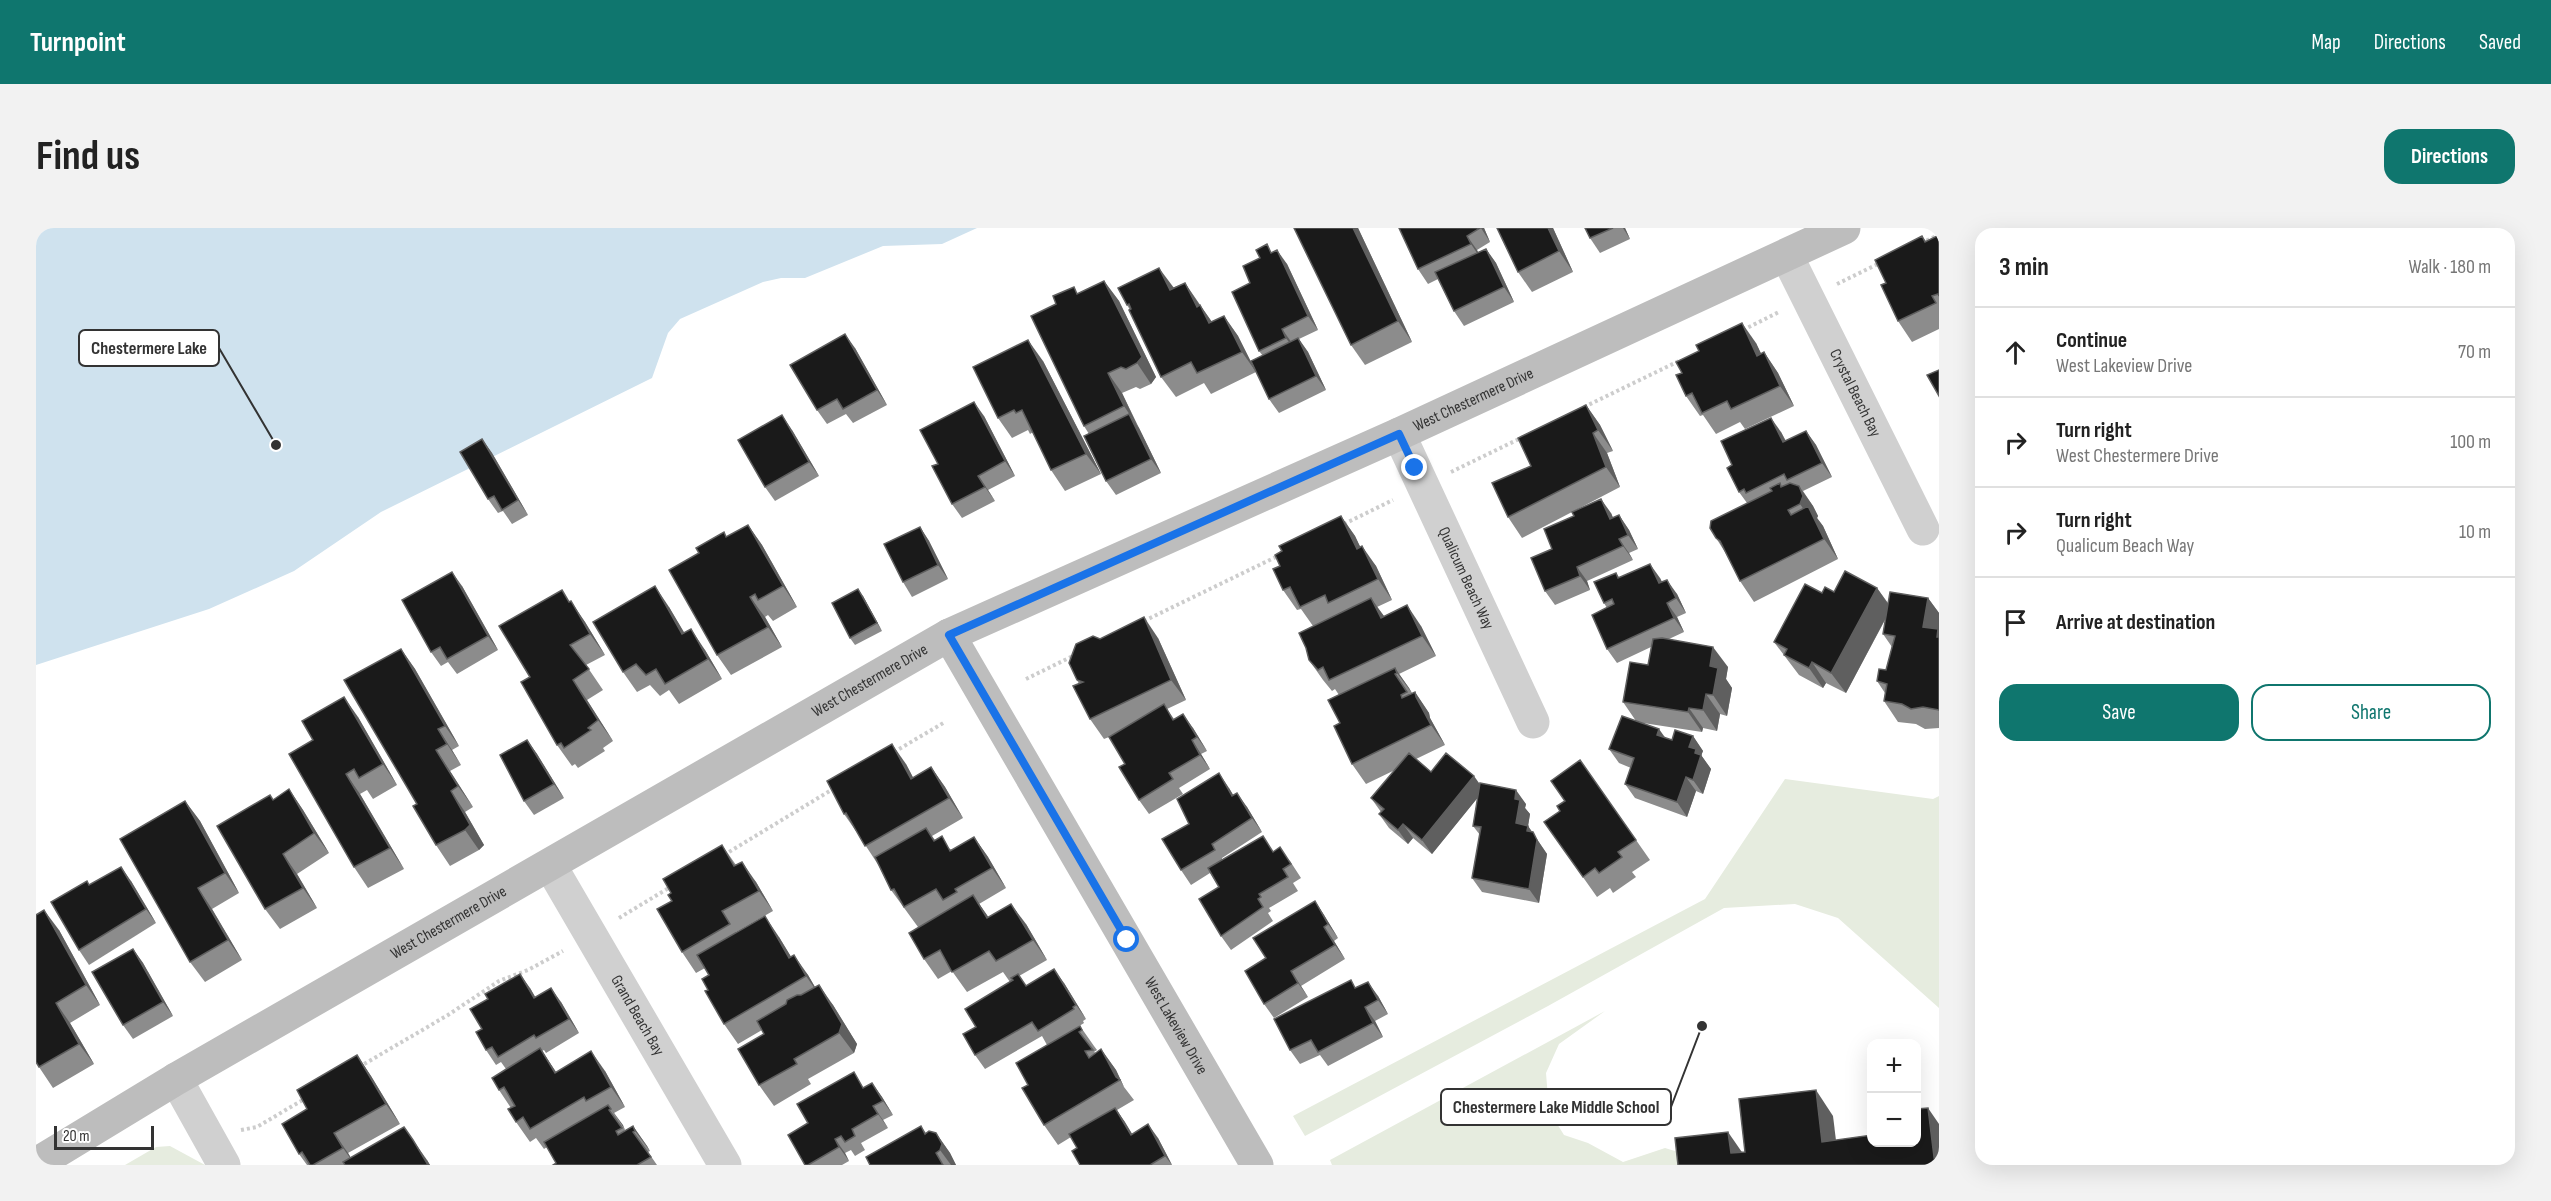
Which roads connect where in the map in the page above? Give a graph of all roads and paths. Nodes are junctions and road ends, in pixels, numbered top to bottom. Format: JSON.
{"nodes":[{"id":1,"x":1844,"y":228,"type":"edge"},
{"id":2,"x":1939,"y":235,"type":"edge"},
{"id":3,"x":1919,"y":244,"type":"edge"},
{"id":4,"x":1787,"y":256,"type":"junction"},
{"id":5,"x":1889,"y":259,"type":"edge"},
{"id":6,"x":1808,"y":298,"type":"junction"},
{"id":7,"x":1733,"y":334,"type":"edge"},
{"id":8,"x":1680,"y":360,"type":"edge"},
{"id":9,"x":1584,"y":407,"type":"edge"},
{"id":10,"x":1530,"y":433,"type":"edge"},
{"id":11,"x":1399,"y":434,"type":"junction"},
{"id":12,"x":1424,"y":486,"type":"junction"},
{"id":13,"x":1337,"y":527,"type":"edge"},
{"id":14,"x":1923,"y":529,"type":"dead end"},
{"id":15,"x":1284,"y":553,"type":"edge"},
{"id":16,"x":1133,"y":626,"type":"edge"},
{"id":17,"x":949,"y":635,"type":"junction"},
{"id":18,"x":1080,"y":652,"type":"edge"},
{"id":19,"x":1026,"y":679,"type":"dead end"},
{"id":20,"x":945,"y":722,"type":"dead end"},
{"id":21,"x":1533,"y":722,"type":"dead end"},
{"id":22,"x":885,"y":758,"type":"edge"},
{"id":23,"x":835,"y":788,"type":"edge"},
{"id":24,"x":715,"y":860,"type":"edge"},
{"id":25,"x":550,"y":865,"type":"junction"},
{"id":26,"x":675,"y":885,"type":"edge"},
{"id":27,"x":615,"y":921,"type":"dead end"},
{"id":28,"x":572,"y":946,"type":"dead end"},
{"id":29,"x":358,"y":1068,"type":"edge"},
{"id":30,"x":176,"y":1079,"type":"junction"},
{"id":31,"x":308,"y":1098,"type":"edge"},
{"id":32,"x":238,"y":1131,"type":"dead end"},
{"id":33,"x":36,"y":1164,"type":"edge"},
{"id":34,"x":224,"y":1165,"type":"edge"},
{"id":35,"x":725,"y":1165,"type":"edge"},
{"id":36,"x":1257,"y":1165,"type":"edge"}],
"edges":[{"from":1,"to":4,"type":"street","name":"West Chestermere Drive"},
{"from":2,"to":3,"type":"path"},
{"from":4,"to":6,"type":"street","name":"Crystal Beach Bay"},
{"from":4,"to":11,"type":"street","name":"West Chestermere Drive"},
{"from":5,"to":6,"type":"path"},
{"from":6,"to":7,"type":"path"},
{"from":6,"to":14,"type":"street","name":"Crystal Beach Bay"},
{"from":8,"to":9,"type":"path"},
{"from":10,"to":12,"type":"path"},
{"from":11,"to":12,"type":"street","name":"Qualicum Beach Way"},
{"from":11,"to":17,"type":"street","name":"West Chestermere Drive"},
{"from":12,"to":13,"type":"path"},
{"from":12,"to":21,"type":"street","name":"Qualicum Beach Way"},
{"from":15,"to":16,"type":"path"},
{"from":17,"to":25,"type":"street","name":"West Chestermere Drive"},
{"from":17,"to":36,"type":"street","name":"West Lakeview Drive"},
{"from":18,"to":19,"type":"path"},
{"from":20,"to":22,"type":"path"},
{"from":23,"to":24,"type":"path"},
{"from":25,"to":30,"type":"street","name":"West Chestermere Drive"},
{"from":25,"to":35,"type":"street","name":"Grand Beach Bay"},
{"from":26,"to":27,"type":"path"},
{"from":28,"to":29,"type":"path"},
{"from":30,"to":33,"type":"street","name":"West Chestermere Drive"},
{"from":30,"to":34,"type":"street"},
{"from":31,"to":32,"type":"path"}]}
